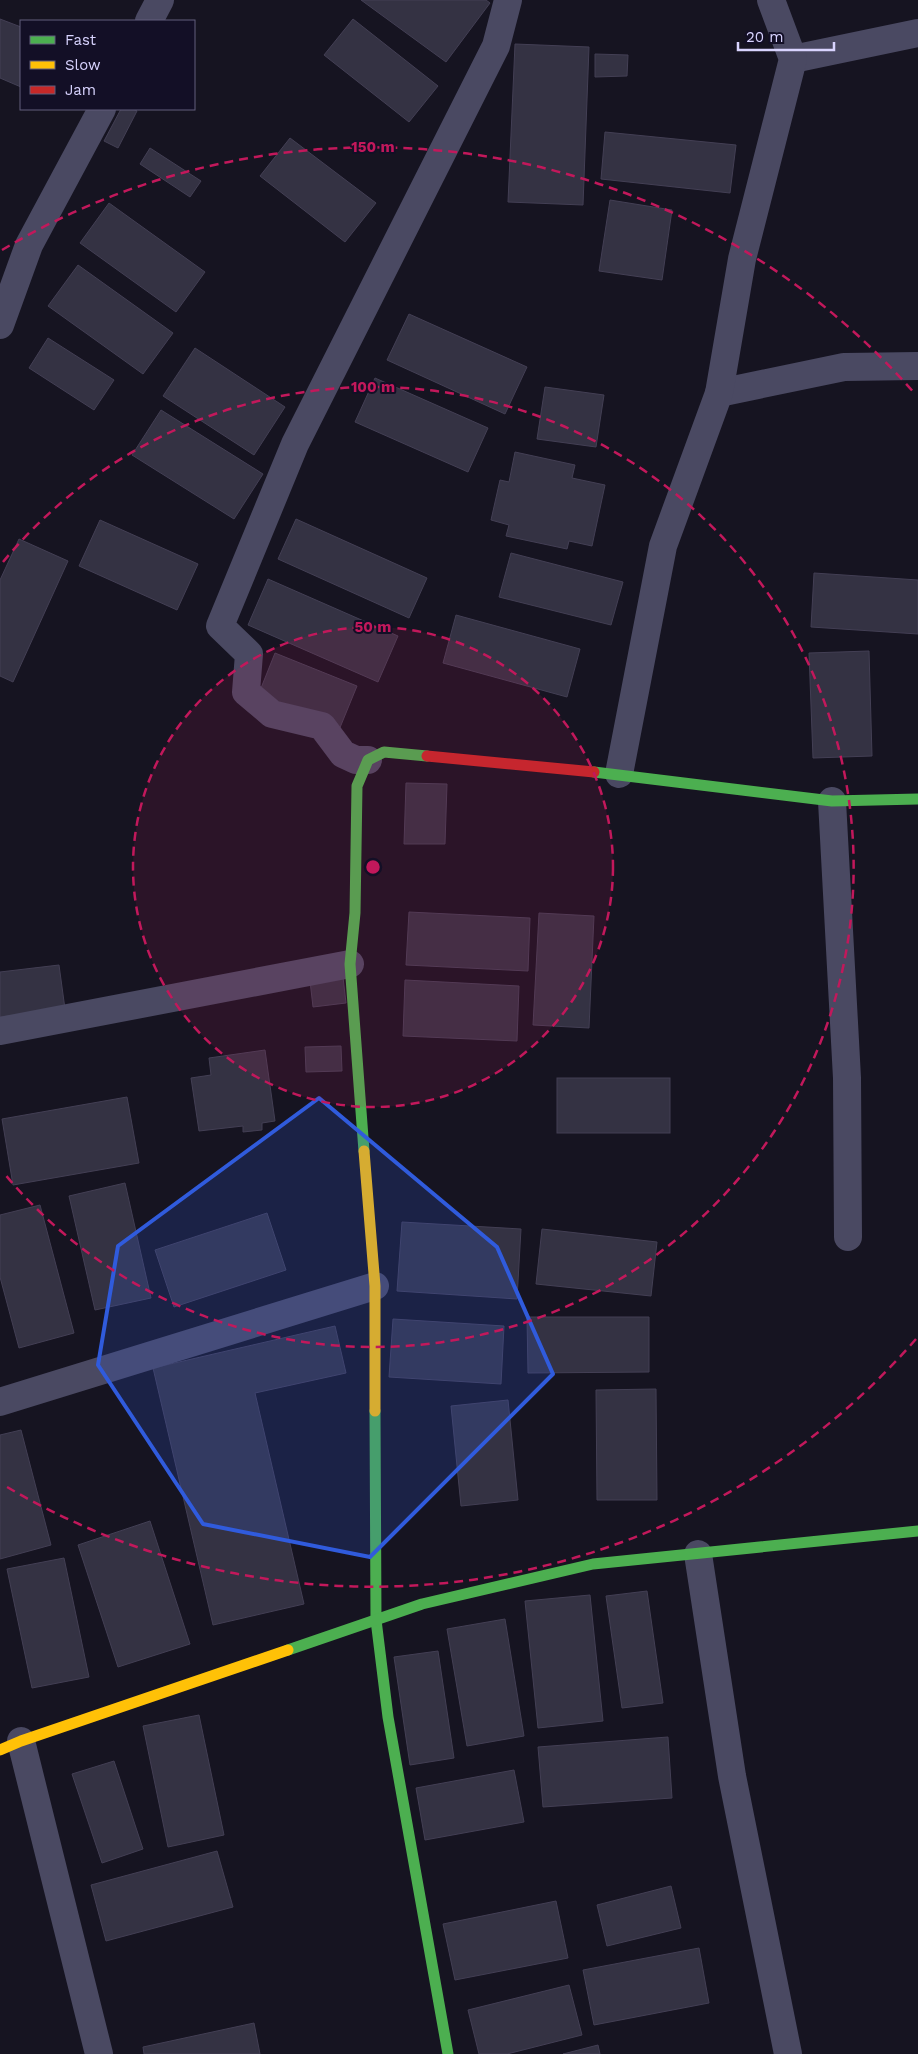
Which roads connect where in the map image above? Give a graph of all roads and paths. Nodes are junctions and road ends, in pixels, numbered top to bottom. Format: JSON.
{"nodes":[{"id":1,"x":160,"y":0,"type":"edge"},
{"id":2,"x":508,"y":0,"type":"edge"},
{"id":3,"x":771,"y":0,"type":"edge"},
{"id":4,"x":150,"y":20,"type":"edge"},
{"id":5,"x":918,"y":33,"type":"edge"},
{"id":6,"x":793,"y":59,"type":"junction"},
{"id":7,"x":101,"y":110,"type":"edge"},
{"id":8,"x":0,"y":325,"type":"edge"},
{"id":9,"x":918,"y":366,"type":"edge"},
{"id":10,"x":719,"y":393,"type":"junction"},
{"id":11,"x":368,"y":760,"type":"junction"},
{"id":12,"x":619,"y":774,"type":"junction"},
{"id":13,"x":918,"y":799,"type":"edge"},
{"id":14,"x":832,"y":801,"type":"junction"},
{"id":15,"x":350,"y":964,"type":"junction"},
{"id":16,"x":0,"y":1031,"type":"edge"},
{"id":17,"x":848,"y":1237,"type":"dead end"},
{"id":18,"x":375,"y":1286,"type":"junction"},
{"id":19,"x":0,"y":1402,"type":"edge"},
{"id":20,"x":918,"y":1532,"type":"edge"},
{"id":21,"x":698,"y":1554,"type":"junction"},
{"id":22,"x":376,"y":1620,"type":"junction"},
{"id":23,"x":10,"y":1745,"type":"edge"},
{"id":24,"x":98,"y":2054,"type":"edge"},
{"id":25,"x":448,"y":2054,"type":"edge"},
{"id":26,"x":788,"y":2054,"type":"edge"}],
"edges":[{"from":1,"to":4,"type":"street"},
{"from":2,"to":11,"type":"street"},
{"from":3,"to":6,"type":"street"},
{"from":5,"to":6,"type":"street"},
{"from":6,"to":10,"type":"street"},
{"from":7,"to":8,"type":"street"},
{"from":9,"to":10,"type":"street"},
{"from":10,"to":12,"type":"street"},
{"from":11,"to":12,"type":"street"},
{"from":11,"to":15,"type":"street"},
{"from":12,"to":14,"type":"street"},
{"from":13,"to":14,"type":"street"},
{"from":14,"to":17,"type":"street"},
{"from":15,"to":16,"type":"street"},
{"from":15,"to":18,"type":"street"},
{"from":18,"to":19,"type":"street"},
{"from":18,"to":22,"type":"street"},
{"from":20,"to":21,"type":"street"},
{"from":21,"to":22,"type":"street"},
{"from":21,"to":26,"type":"street"},
{"from":22,"to":23,"type":"street"},
{"from":22,"to":25,"type":"street"},
{"from":23,"to":24,"type":"street"}]}
